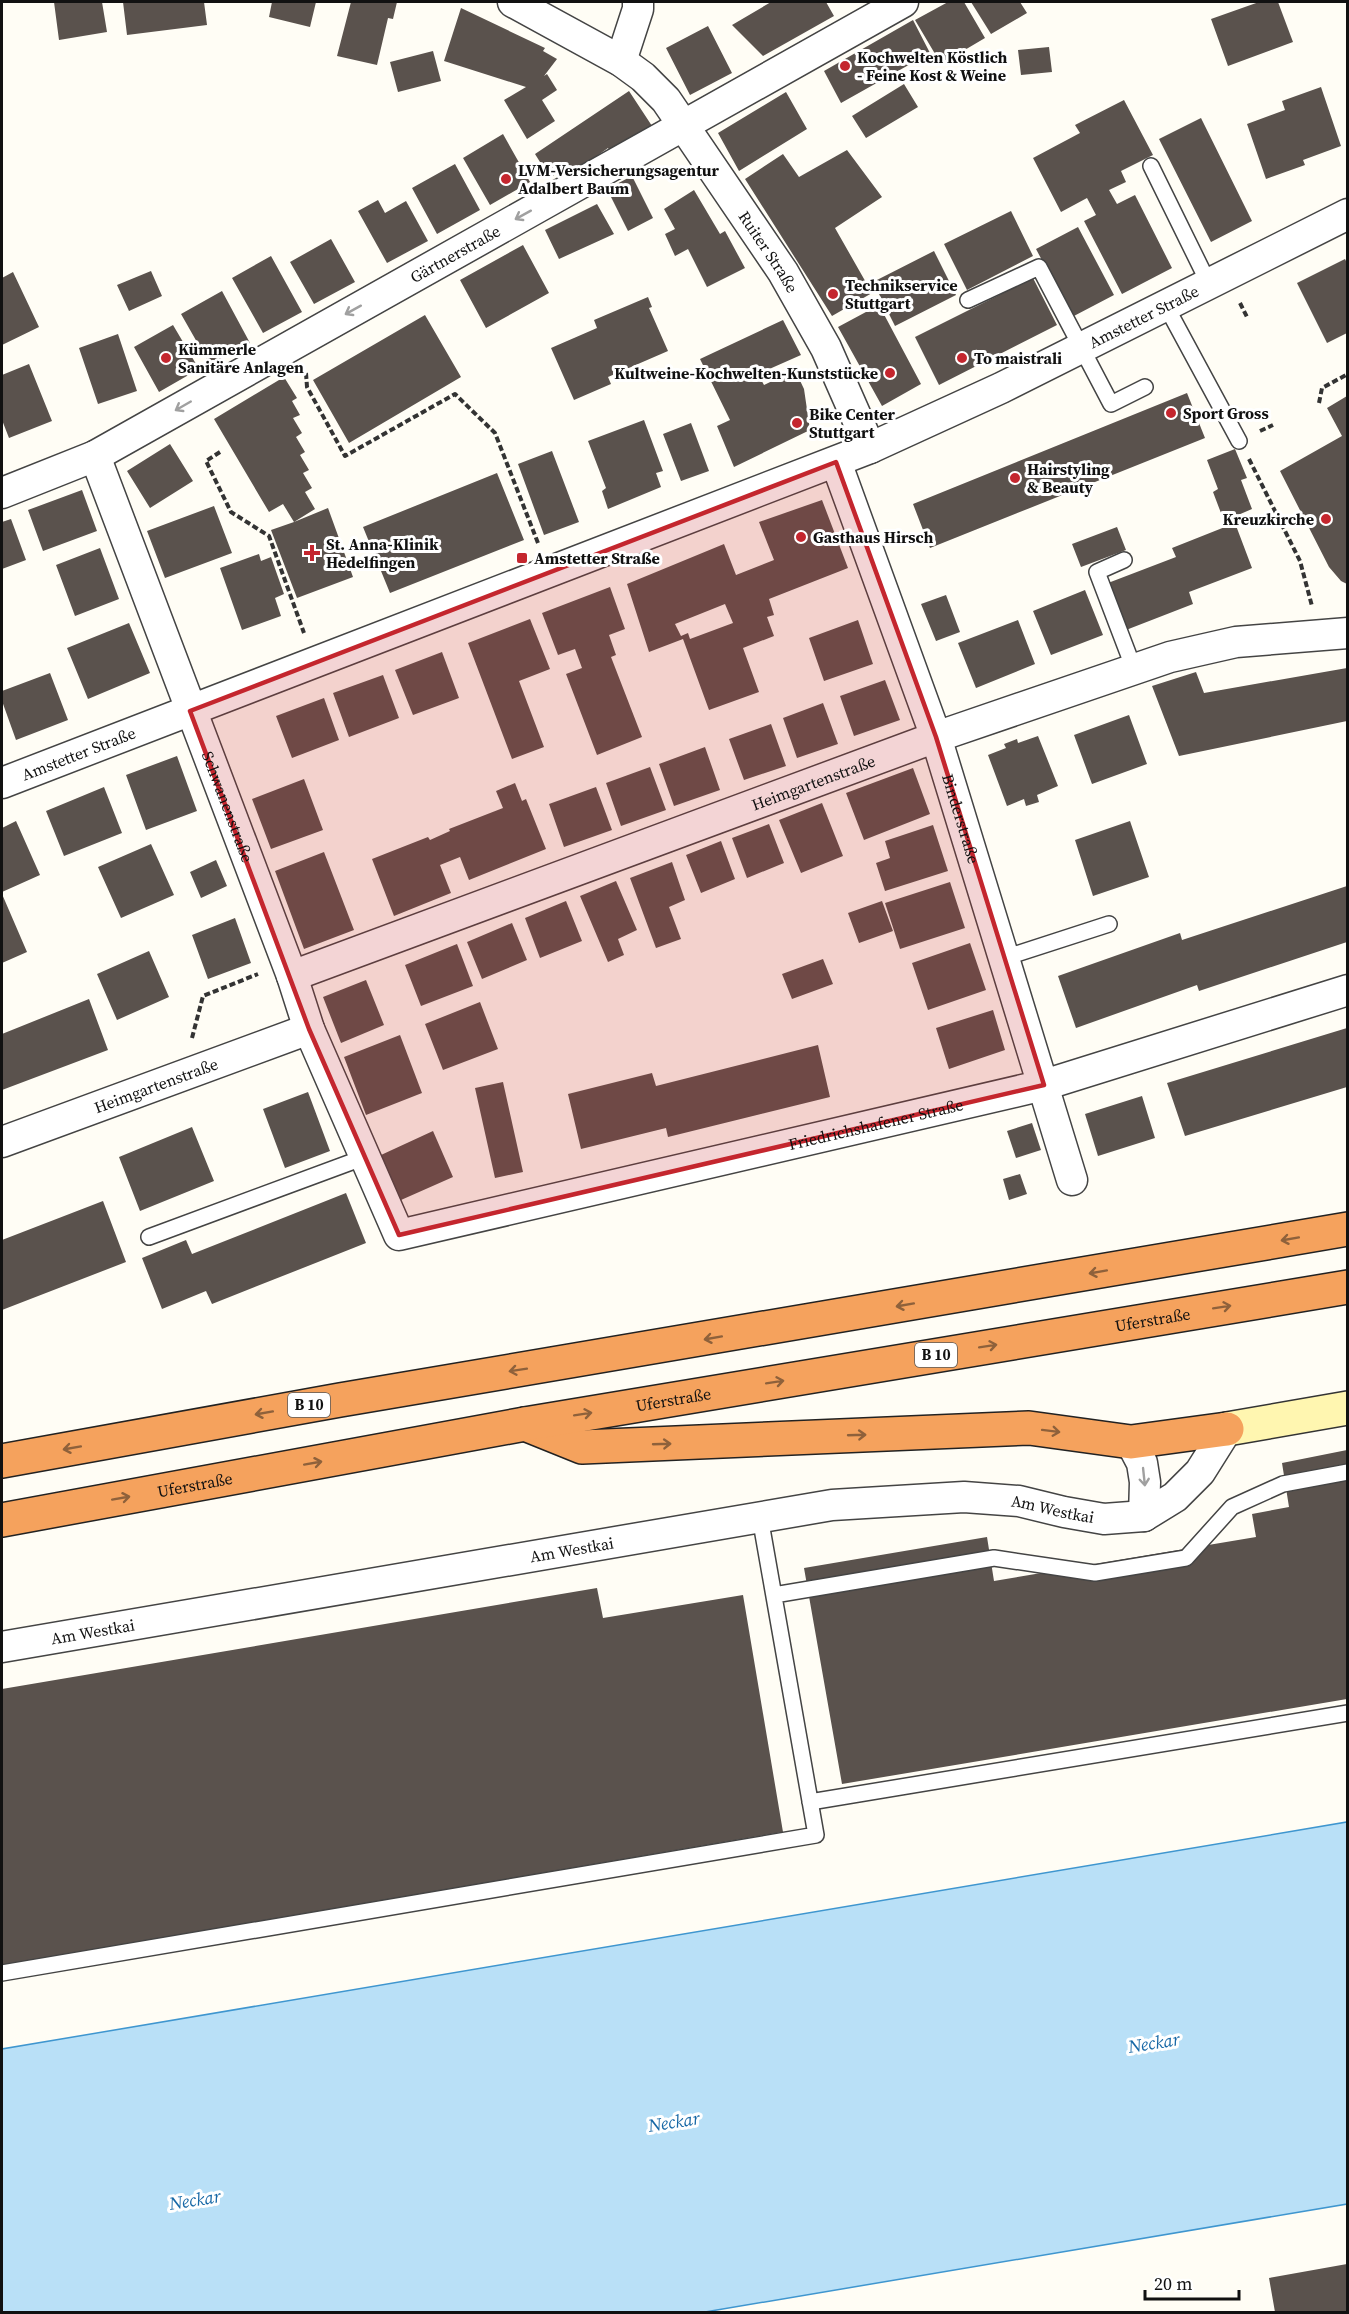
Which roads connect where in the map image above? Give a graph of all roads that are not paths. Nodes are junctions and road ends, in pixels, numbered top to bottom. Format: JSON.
{"nodes":[{"id":1,"x":513,"y":2,"type":"edge"},
{"id":2,"x":638,"y":2,"type":"edge"},
{"id":3,"x":903,"y":2,"type":"edge"},
{"id":4,"x":621,"y":61,"type":"junction"},
{"id":5,"x":683,"y":124,"type":"junction"},
{"id":6,"x":1151,"y":166,"type":"dead end"},
{"id":7,"x":1346,"y":218,"type":"edge"},
{"id":8,"x":1209,"y":284,"type":"junction"},
{"id":9,"x":968,"y":300,"type":"dead end"},
{"id":10,"x":1166,"y":306,"type":"junction"},
{"id":11,"x":1081,"y":349,"type":"junction"},
{"id":12,"x":1145,"y":387,"type":"dead end"},
{"id":13,"x":1239,"y":441,"type":"road end"},
{"id":14,"x":870,"y":448,"type":"junction"},
{"id":15,"x":95,"y":456,"type":"junction"},
{"id":16,"x":836,"y":462,"type":"junction"},
{"id":17,"x":2,"y":493,"type":"edge"},
{"id":18,"x":1124,"y":560,"type":"dead end"},
{"id":19,"x":1333,"y":634,"type":"edge"},
{"id":20,"x":1134,"y":669,"type":"junction"},
{"id":21,"x":190,"y":711,"type":"junction"},
{"id":22,"x":936,"y":737,"type":"junction"},
{"id":23,"x":2,"y":783,"type":"edge"},
{"id":24,"x":1109,"y":924,"type":"dead end"},
{"id":25,"x":1004,"y":958,"type":"junction"},
{"id":26,"x":289,"y":969,"type":"junction"},
{"id":27,"x":1347,"y":990,"type":"edge"},
{"id":28,"x":309,"y":1029,"type":"junction"},
{"id":29,"x":1044,"y":1085,"type":"junction"},
{"id":30,"x":2,"y":1142,"type":"edge"},
{"id":31,"x":365,"y":1157,"type":"junction"},
{"id":32,"x":1072,"y":1180,"type":"dead end"},
{"id":33,"x":1347,"y":1229,"type":"edge"},
{"id":34,"x":399,"y":1235,"type":"joint"},
{"id":35,"x":149,"y":1237,"type":"dead end"},
{"id":36,"x":1347,"y":1287,"type":"edge"},
{"id":37,"x":1347,"y":1408,"type":"edge"},
{"id":38,"x":525,"y":1424,"type":"junction"},
{"id":39,"x":1227,"y":1429,"type":"junction"},
{"id":40,"x":1131,"y":1442,"type":"junction"},
{"id":41,"x":2,"y":1461,"type":"edge"},
{"id":42,"x":1347,"y":1472,"type":"edge"},
{"id":43,"x":760,"y":1516,"type":"junction"},
{"id":44,"x":1144,"y":1516,"type":"junction"},
{"id":45,"x":2,"y":1520,"type":"edge"},
{"id":46,"x":774,"y":1595,"type":"junction"},
{"id":47,"x":2,"y":1647,"type":"edge"},
{"id":48,"x":1347,"y":1713,"type":"edge"},
{"id":49,"x":810,"y":1802,"type":"junction"},
{"id":50,"x":2,"y":1973,"type":"edge"}],
"edges":[{"from":1,"to":4,"type":"street","name":"Ruiter Straße"},
{"from":2,"to":4,"type":"street"},
{"from":3,"to":5,"type":"street","name":"Gärtnerstraße"},
{"from":4,"to":5,"type":"street","name":"Ruiter Straße"},
{"from":5,"to":14,"type":"street","name":"Ruiter Straße"},
{"from":5,"to":15,"type":"street","name":"Gärtnerstraße","one_way":true},
{"from":6,"to":8,"type":"lane"},
{"from":7,"to":8,"type":"street","name":"Amstetter Straße"},
{"from":8,"to":10,"type":"street","name":"Amstetter Straße"},
{"from":9,"to":11,"type":"lane"},
{"from":10,"to":11,"type":"street","name":"Amstetter Straße"},
{"from":10,"to":13,"type":"lane"},
{"from":11,"to":12,"type":"lane"},
{"from":11,"to":14,"type":"street","name":"Amstetter Straße"},
{"from":14,"to":16,"type":"street","name":"Amstetter Straße"},
{"from":15,"to":17,"type":"street","name":"Gärtnerstraße"},
{"from":15,"to":21,"type":"street","name":"Schwanenstraße"},
{"from":16,"to":21,"type":"street","name":"Amstetter Straße"},
{"from":16,"to":22,"type":"street","name":"Binderstraße"},
{"from":18,"to":20,"type":"lane"},
{"from":19,"to":20,"type":"street","name":"Heimgartenstraße"},
{"from":20,"to":22,"type":"street","name":"Heimgartenstraße"},
{"from":21,"to":23,"type":"street","name":"Amstetter Straße"},
{"from":21,"to":26,"type":"street","name":"Schwanenstraße"},
{"from":22,"to":25,"type":"street","name":"Binderstraße"},
{"from":22,"to":26,"type":"street","name":"Heimgartenstraße"},
{"from":24,"to":25,"type":"lane"},
{"from":25,"to":29,"type":"street","name":"Binderstraße"},
{"from":26,"to":28,"type":"street","name":"Schwanenstraße"},
{"from":27,"to":29,"type":"street","name":"Friedrichshafener Straße"},
{"from":28,"to":30,"type":"street","name":"Heimgartenstraße"},
{"from":28,"to":31,"type":"street","name":"Schwanenstraße"},
{"from":29,"to":32,"type":"street","name":"Binderstraße"},
{"from":29,"to":34,"type":"street","name":"Friedrichshafener Straße"},
{"from":31,"to":34,"type":"street","name":"Schwanenstraße"},
{"from":31,"to":35,"type":"lane"},
{"from":33,"to":41,"type":"highway","number":"B 10","one_way":true},
{"from":38,"to":36,"type":"highway","name":"Uferstraße","number":"B 10","one_way":true},
{"from":37,"to":39,"type":"main road"},
{"from":38,"to":40,"type":"highway","one_way":true},
{"from":45,"to":38,"type":"highway","name":"Uferstraße","number":"B 10","one_way":true},
{"from":39,"to":40,"type":"highway"},
{"from":39,"to":44,"type":"street","name":"Am Westkai"},
{"from":40,"to":44,"type":"street","one_way":true},
{"from":42,"to":46,"type":"lane"},
{"from":43,"to":44,"type":"street","name":"Am Westkai"},
{"from":43,"to":46,"type":"lane"},
{"from":43,"to":47,"type":"street","name":"Am Westkai"},
{"from":46,"to":49,"type":"lane"},
{"from":48,"to":49,"type":"lane"},
{"from":49,"to":50,"type":"lane"}]}
